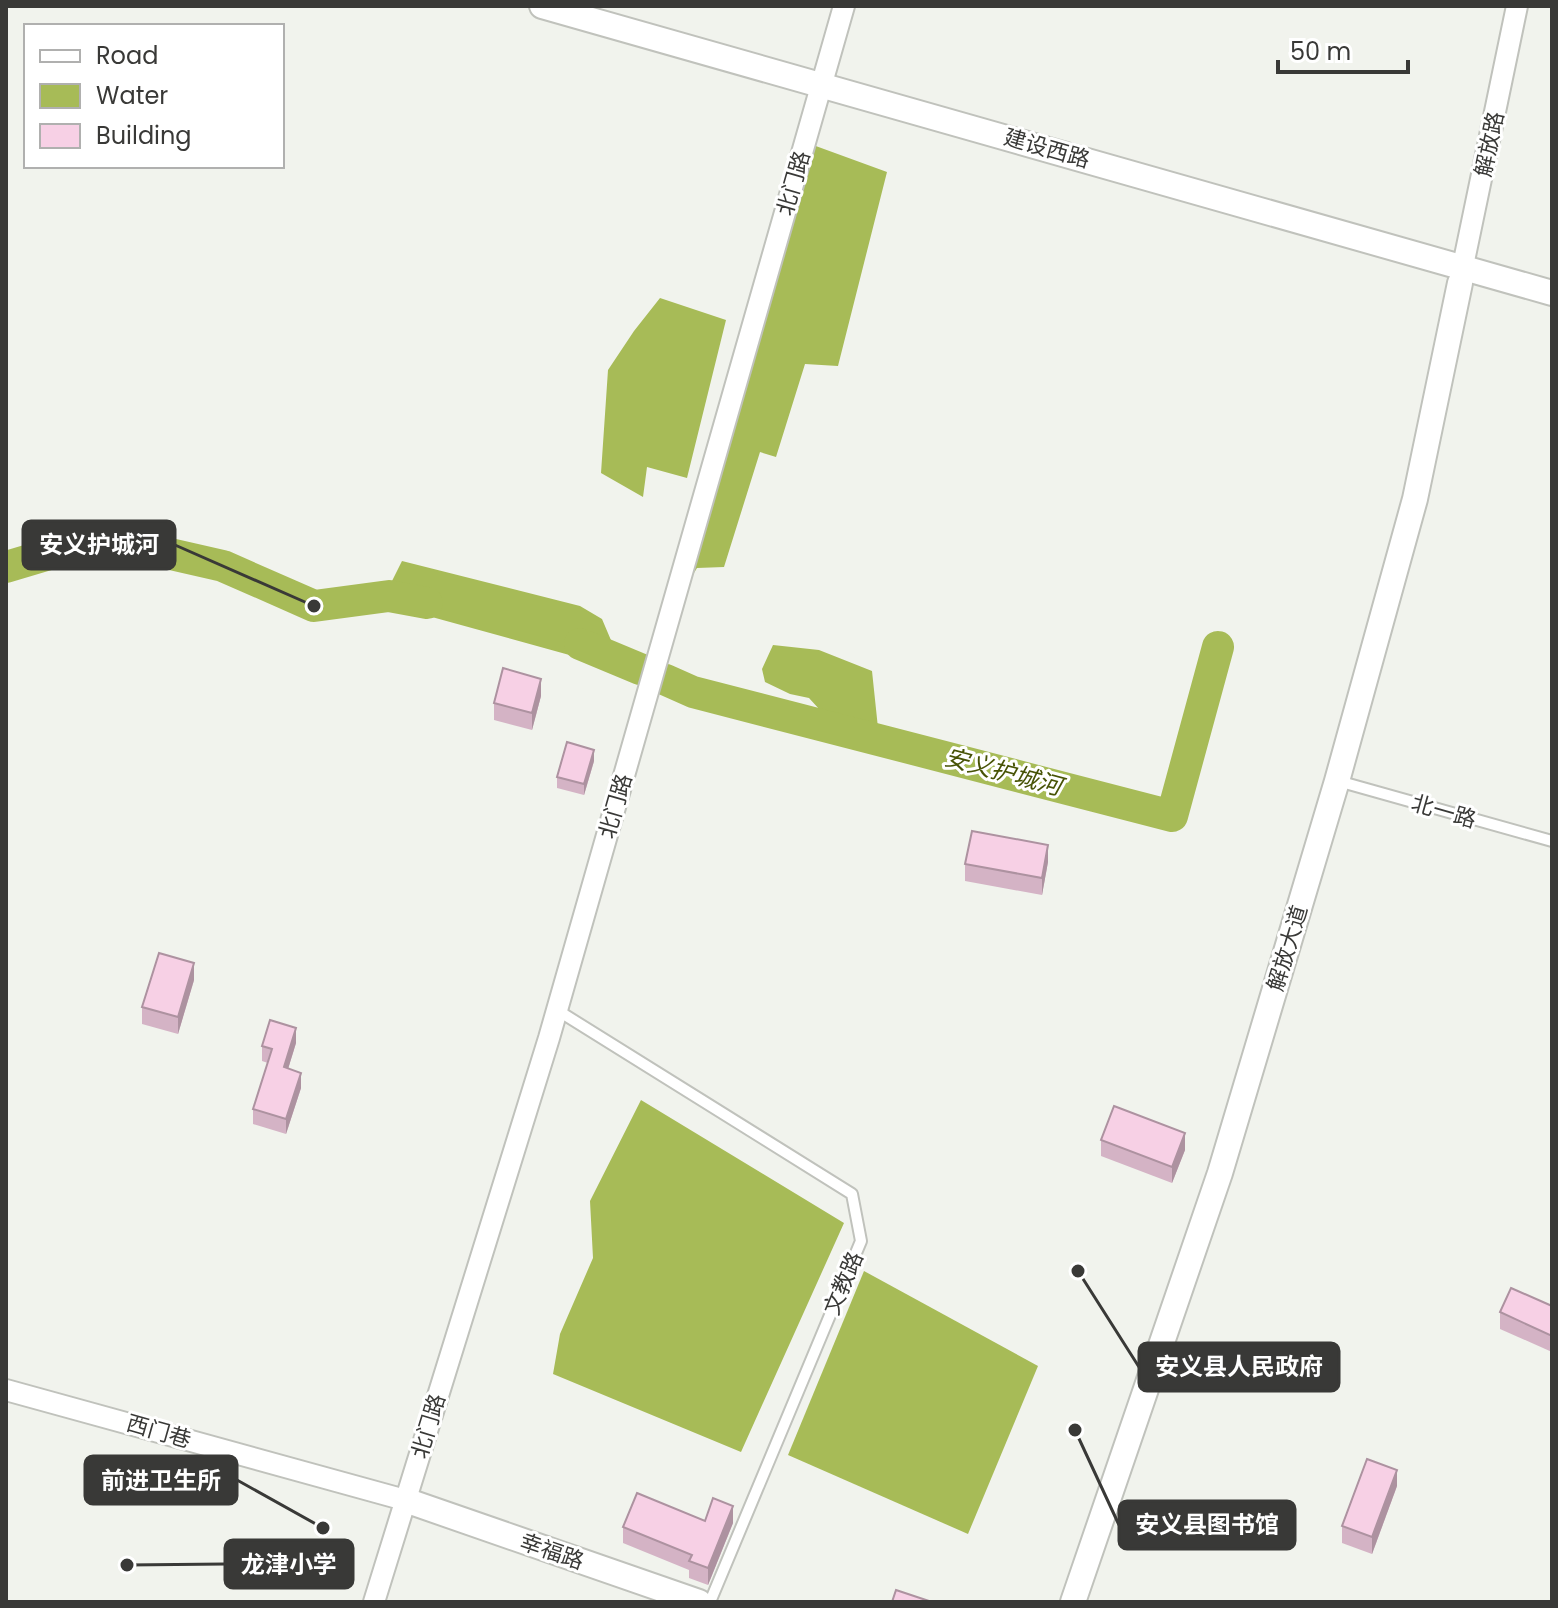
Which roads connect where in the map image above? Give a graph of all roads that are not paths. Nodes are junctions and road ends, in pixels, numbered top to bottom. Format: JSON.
{"nodes":[{"id":1,"x":542,"y":6,"type":"edge"},
{"id":2,"x":844,"y":6,"type":"edge"},
{"id":3,"x":1517,"y":6,"type":"edge"},
{"id":4,"x":821,"y":83,"type":"junction"},
{"id":5,"x":1461,"y":275,"type":"junction"},
{"id":6,"x":1552,"y":293,"type":"edge"},
{"id":7,"x":1337,"y":781,"type":"junction"},
{"id":8,"x":1552,"y":841,"type":"edge"},
{"id":9,"x":557,"y":1010,"type":"junction"},
{"id":10,"x":6,"y":1390,"type":"edge"},
{"id":11,"x":405,"y":1500,"type":"junction"},
{"id":12,"x":374,"y":1602,"type":"edge"},
{"id":13,"x":699,"y":1602,"type":"edge"},
{"id":14,"x":710,"y":1602,"type":"edge"},
{"id":15,"x":1073,"y":1602,"type":"edge"}],
"edges":[{"from":1,"to":4,"type":"street","name":"建设西路"},
{"from":2,"to":4,"type":"street","name":"北门路"},
{"from":3,"to":5,"type":"street","name":"解放路"},
{"from":4,"to":5,"type":"street","name":"建设西路"},
{"from":4,"to":9,"type":"street","name":"北门路"},
{"from":5,"to":6,"type":"street","name":"建设西路"},
{"from":5,"to":7,"type":"street","name":"解放大道"},
{"from":7,"to":8,"type":"lane","name":"北一路"},
{"from":7,"to":15,"type":"street","name":"解放大道"},
{"from":9,"to":11,"type":"street","name":"北门路"},
{"from":9,"to":14,"type":"lane","name":"文教路"},
{"from":10,"to":11,"type":"street","name":"西门巷"},
{"from":11,"to":12,"type":"street","name":"北门路"},
{"from":11,"to":13,"type":"street","name":"幸福路"}]}
